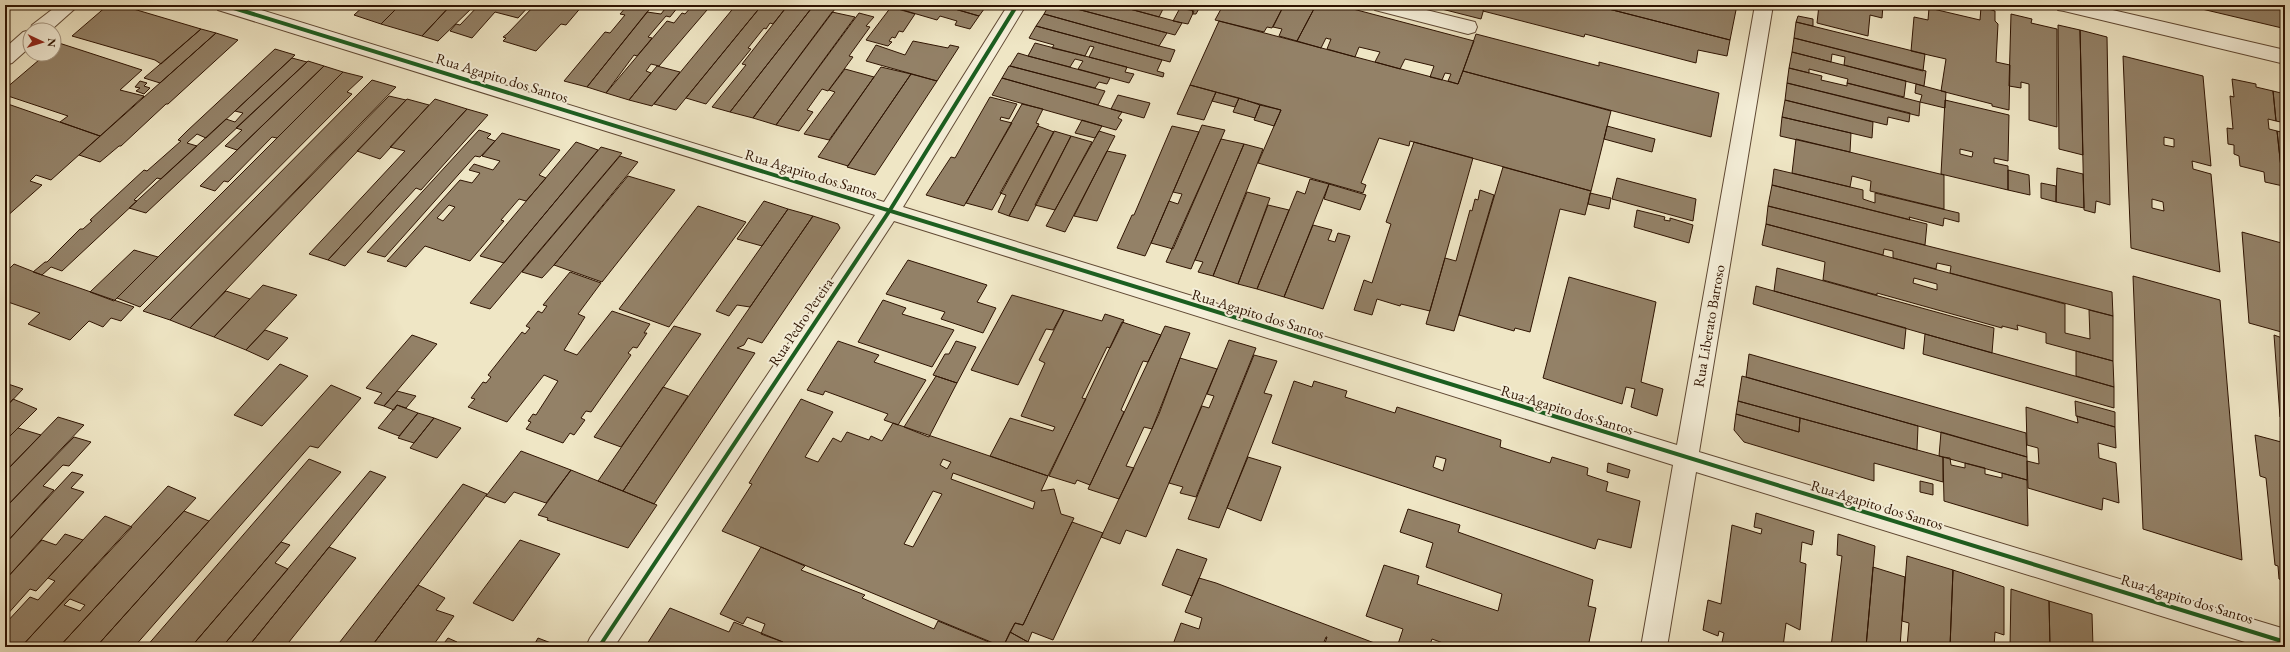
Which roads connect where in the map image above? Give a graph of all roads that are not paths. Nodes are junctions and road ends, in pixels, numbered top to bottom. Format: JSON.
{"nodes":[{"id":1,"x":70,"y":5,"type":"edge"},
{"id":2,"x":224,"y":5,"type":"edge"},
{"id":3,"x":1017,"y":5,"type":"edge"},
{"id":4,"x":1381,"y":5,"type":"edge"},
{"id":5,"x":1764,"y":5,"type":"edge"},
{"id":6,"x":2064,"y":5,"type":"edge"},
{"id":7,"x":49,"y":22,"type":"edge"},
{"id":8,"x":1468,"y":27,"type":"dead end"},
{"id":9,"x":22,"y":44,"type":"edge"},
{"id":10,"x":2285,"y":57,"type":"edge"},
{"id":11,"x":5,"y":58,"type":"edge"},
{"id":12,"x":890,"y":210,"type":"junction"},
{"id":13,"x":1687,"y":460,"type":"junction"},
{"id":14,"x":2285,"y":642,"type":"edge"},
{"id":15,"x":599,"y":647,"type":"edge"},
{"id":16,"x":1654,"y":647,"type":"edge"}],
"edges":[{"from":1,"to":7,"type":"street"},
{"from":2,"to":12,"type":"street","name":"Rua Agapito dos Santos"},
{"from":3,"to":12,"type":"street","name":"Rua Pedro Pereira"},
{"from":4,"to":8,"type":"street"},
{"from":5,"to":13,"type":"street","name":"Rua Liberato Barroso"},
{"from":6,"to":10,"type":"street"},
{"from":9,"to":11,"type":"street"},
{"from":12,"to":13,"type":"street","name":"Rua Agapito dos Santos"},
{"from":12,"to":15,"type":"street","name":"Rua Pedro Pereira"},
{"from":13,"to":14,"type":"street","name":"Rua Agapito dos Santos"},
{"from":13,"to":16,"type":"street","name":"Rua Liberato Barroso"}]}
